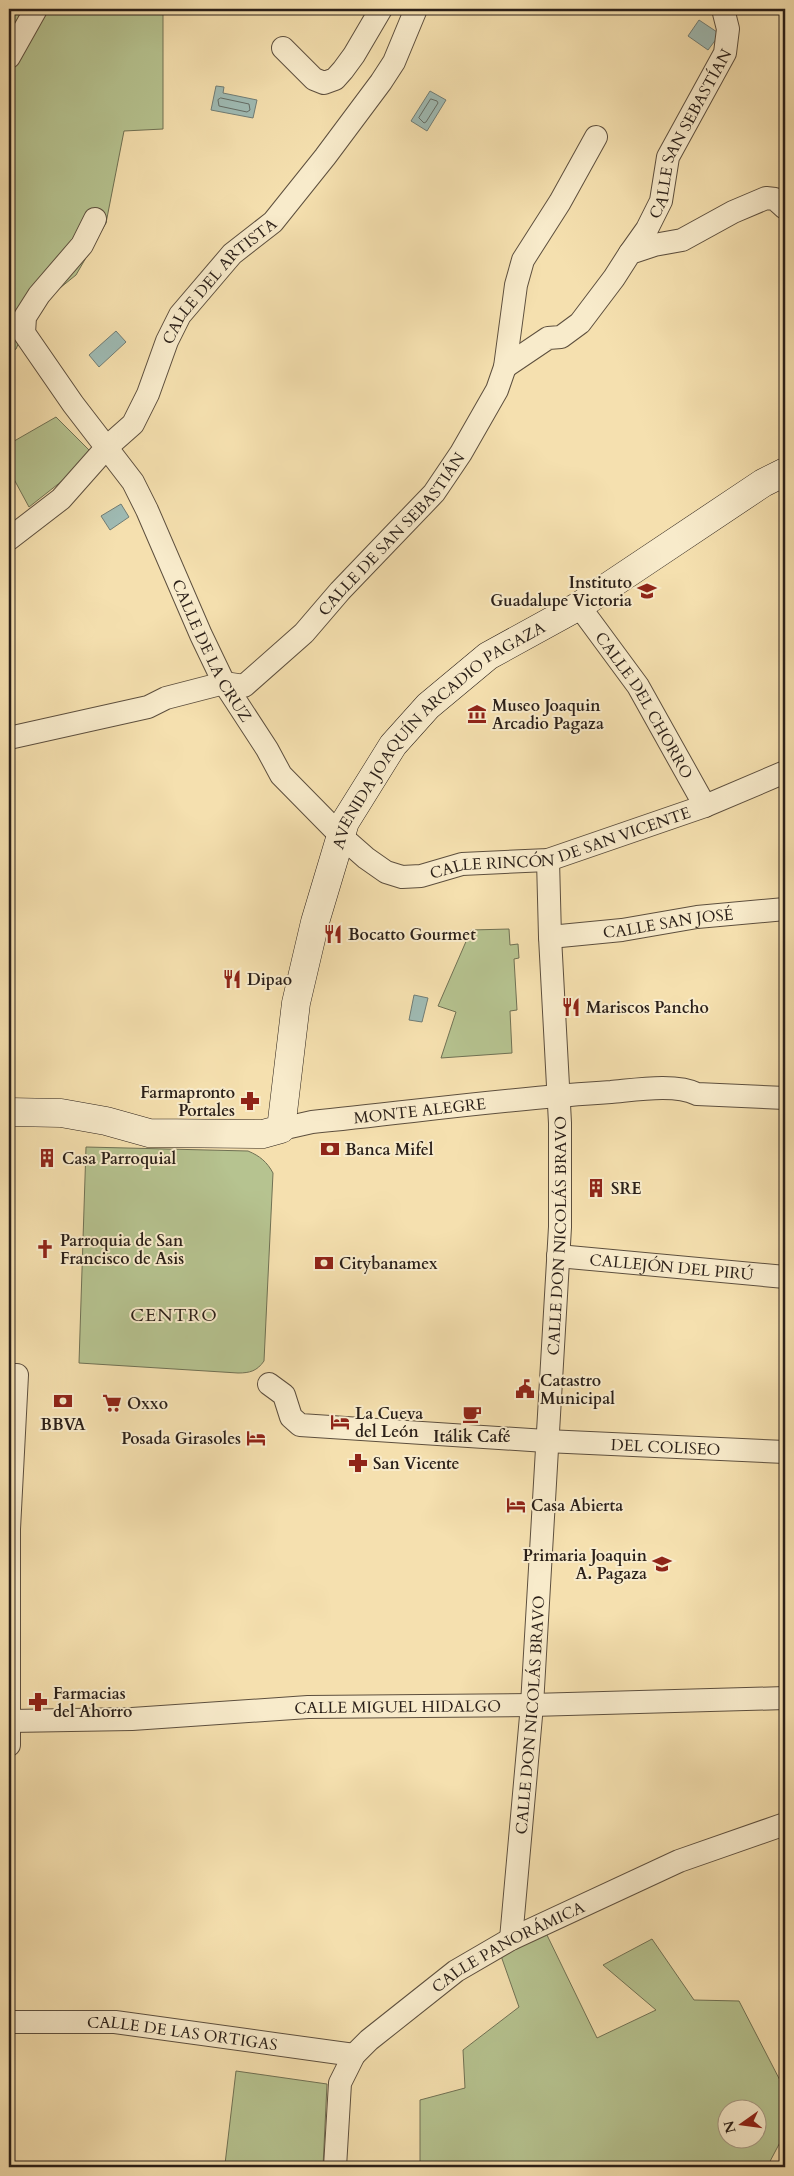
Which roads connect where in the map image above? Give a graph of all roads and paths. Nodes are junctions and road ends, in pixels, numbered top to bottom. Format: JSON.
{"nodes":[{"id":1,"x":36,"y":9,"type":"edge"},
{"id":2,"x":381,"y":9,"type":"edge"},
{"id":3,"x":416,"y":9,"type":"edge"},
{"id":4,"x":723,"y":9,"type":"edge"},
{"id":5,"x":282,"y":48,"type":"dead end"},
{"id":6,"x":9,"y":58,"type":"edge"},
{"id":7,"x":596,"y":137,"type":"dead end"},
{"id":8,"x":785,"y":208,"type":"edge"},
{"id":9,"x":95,"y":219,"type":"dead end"},
{"id":10,"x":630,"y":253,"type":"junction"},
{"id":11,"x":505,"y":367,"type":"junction"},
{"id":12,"x":107,"y":447,"type":"junction"},
{"id":13,"x":785,"y":472,"type":"edge"},
{"id":14,"x":9,"y":539,"type":"edge"},
{"id":15,"x":579,"y":606,"type":"junction"},
{"id":16,"x":224,"y":683,"type":"junction"},
{"id":17,"x":9,"y":738,"type":"edge"},
{"id":18,"x":785,"y":772,"type":"edge"},
{"id":19,"x":705,"y":806,"type":"junction"},
{"id":20,"x":341,"y":836,"type":"junction"},
{"id":21,"x":548,"y":860,"type":"junction"},
{"id":22,"x":785,"y":909,"type":"edge"},
{"id":23,"x":550,"y":938,"type":"junction"},
{"id":24,"x":560,"y":1095,"type":"junction"},
{"id":25,"x":785,"y":1098,"type":"edge"},
{"id":26,"x":9,"y":1112,"type":"edge"},
{"id":27,"x":281,"y":1129,"type":"junction"},
{"id":28,"x":558,"y":1256,"type":"junction"},
{"id":29,"x":785,"y":1276,"type":"edge"},
{"id":30,"x":13,"y":1375,"type":"edge"},
{"id":31,"x":269,"y":1384,"type":"dead end"},
{"id":32,"x":546,"y":1441,"type":"junction"},
{"id":33,"x":785,"y":1452,"type":"edge"},
{"id":34,"x":785,"y":1698,"type":"edge"},
{"id":35,"x":532,"y":1705,"type":"junction"},
{"id":36,"x":10,"y":1711,"type":"edge"},
{"id":37,"x":9,"y":1745,"type":"edge"},
{"id":38,"x":785,"y":1824,"type":"edge"},
{"id":39,"x":511,"y":1939,"type":"junction"},
{"id":40,"x":9,"y":2022,"type":"edge"},
{"id":41,"x":354,"y":2055,"type":"junction"},
{"id":42,"x":334,"y":2167,"type":"edge"}],
"edges":[{"from":1,"to":6,"type":"street"},
{"from":2,"to":5,"type":"street"},
{"from":3,"to":12,"type":"street","name":"CALLE DEL ARTISTA"},
{"from":4,"to":10,"type":"street","name":"CALLE SAN SEBASTÍAN"},
{"from":7,"to":11,"type":"street","name":"CALLE DE SAN SEBASTIÁN"},
{"from":8,"to":10,"type":"street"},
{"from":9,"to":12,"type":"street","name":"CALLE DE LA CRUZ"},
{"from":10,"to":11,"type":"street","name":"CALLE SAN SEBASTÍAN"},
{"from":11,"to":16,"type":"street","name":"CALLE DE SAN SEBASTIÁN"},
{"from":12,"to":14,"type":"street","name":"CALLE DEL ARTISTA"},
{"from":12,"to":16,"type":"street","name":"CALLE DE LA CRUZ"},
{"from":13,"to":15,"type":"street","name":"AVENIDA JOAQUÍN ARCADIO PAGAZA"},
{"from":15,"to":19,"type":"street","name":"CALLE DEL CHORRO"},
{"from":15,"to":20,"type":"street","name":"AVENIDA JOAQUÍN ARCADIO PAGAZA"},
{"from":16,"to":17,"type":"street","name":"CALLE DE SAN SEBASTIÁN"},
{"from":16,"to":20,"type":"street","name":"CALLE DE LA CRUZ"},
{"from":18,"to":19,"type":"street","name":"CALLE RINCÓN DE SAN VICENTE"},
{"from":19,"to":21,"type":"street","name":"CALLE RINCÓN DE SAN VICENTE"},
{"from":20,"to":21,"type":"street","name":"CALLE RINCÓN DE SAN VICENTE"},
{"from":20,"to":27,"type":"street","name":"AVENIDA JOAQUÍN ARCADIO PAGAZA"},
{"from":21,"to":23,"type":"street","name":"CALLE DON NICOLÁS BRAVO"},
{"from":22,"to":23,"type":"street","name":"CALLE SAN JOSÉ"},
{"from":23,"to":24,"type":"street","name":"CALLE DON NICOLÁS BRAVO"},
{"from":24,"to":25,"type":"street","name":"MONTE ALEGRE"},
{"from":24,"to":27,"type":"street","name":"MONTE ALEGRE"},
{"from":24,"to":28,"type":"street","name":"CALLE DON NICOLÁS BRAVO"},
{"from":26,"to":27,"type":"street"},
{"from":28,"to":29,"type":"street","name":"CALLEJÓN DEL PIRÚ"},
{"from":28,"to":32,"type":"street","name":"CALLE DON NICOLÁS BRAVO"},
{"from":30,"to":36,"type":"street"},
{"from":31,"to":32,"type":"street","name":"DEL COLISEO"},
{"from":32,"to":33,"type":"street","name":"DEL COLISEO"},
{"from":32,"to":35,"type":"street","name":"CALLE DON NICOLÁS BRAVO"},
{"from":34,"to":35,"type":"street","name":"CALLE MIGUEL HIDALGO"},
{"from":35,"to":36,"type":"street","name":"CALLE MIGUEL HIDALGO"},
{"from":35,"to":39,"type":"street","name":"CALLE DON NICOLÁS BRAVO"},
{"from":36,"to":37,"type":"street"},
{"from":38,"to":39,"type":"street","name":"CALLE PANORÁMICA"},
{"from":39,"to":41,"type":"street","name":"CALLE PANORÁMICA"},
{"from":40,"to":41,"type":"street","name":"CALLE DE LAS ORTIGAS"},
{"from":41,"to":42,"type":"street","name":"CALLE PANORÁMICA"}]}
